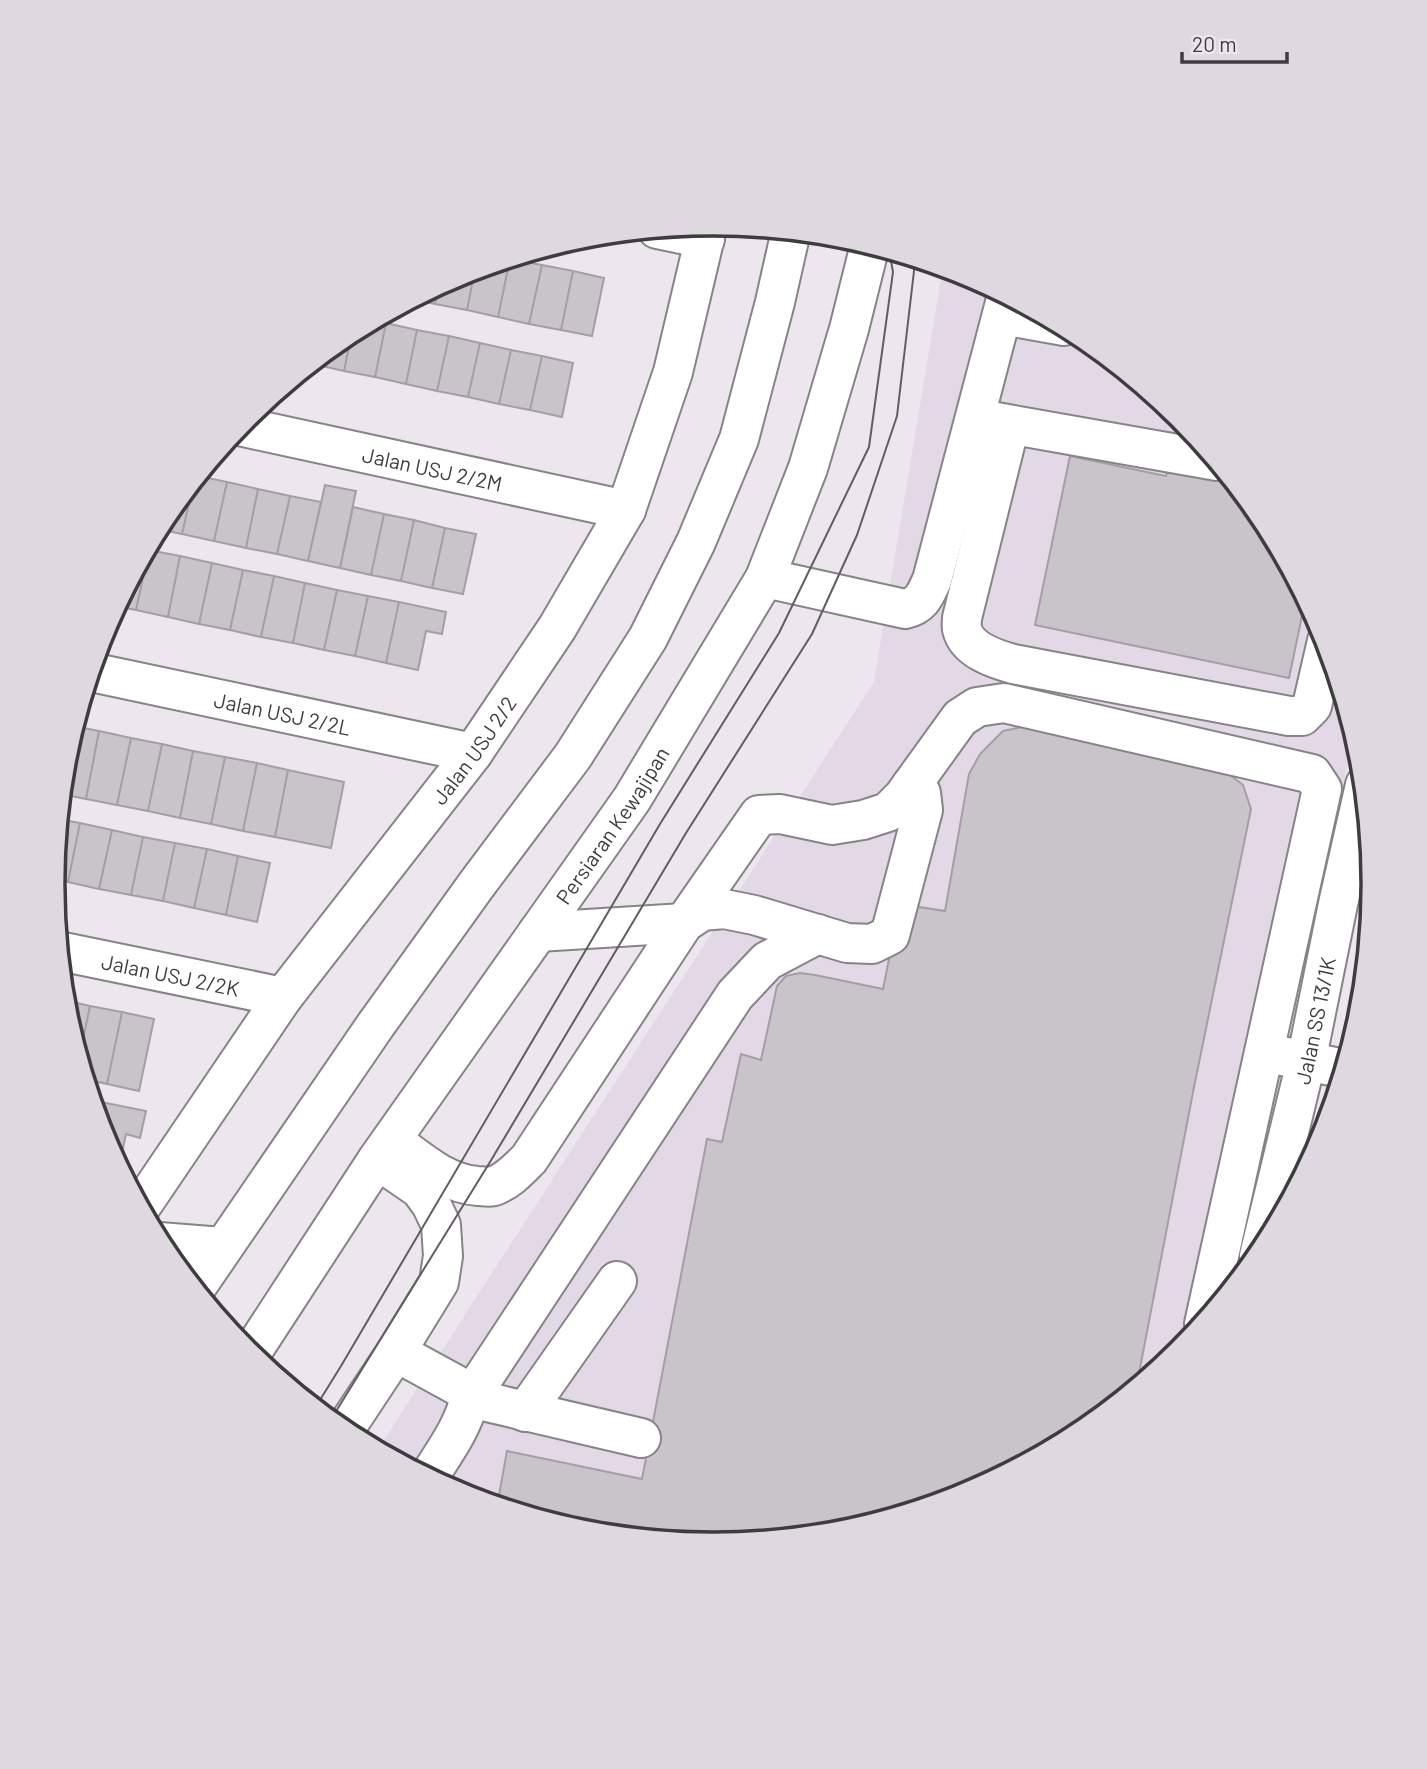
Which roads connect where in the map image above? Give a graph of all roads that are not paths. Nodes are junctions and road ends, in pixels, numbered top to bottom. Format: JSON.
{"nodes":[{"id":1,"x":705,"y":236,"type":"edge"},
{"id":2,"x":788,"y":240,"type":"edge"},
{"id":3,"x":868,"y":255,"type":"edge"},
{"id":4,"x":1004,"y":305,"type":"edge"},
{"id":5,"x":992,"y":421,"type":"junction"},
{"id":6,"x":252,"y":429,"type":"edge"},
{"id":7,"x":1202,"y":458,"type":"edge"},
{"id":8,"x":626,"y":510,"type":"junction"},
{"id":9,"x":765,"y":578,"type":"junction"},
{"id":10,"x":1322,"y":661,"type":"edge"},
{"id":11,"x":100,"y":674,"type":"edge"},
{"id":12,"x":473,"y":753,"type":"junction"},
{"id":13,"x":911,"y":786,"type":"junction"},
{"id":14,"x":1358,"y":814,"type":"edge"},
{"id":15,"x":684,"y":923,"type":"junction"},
{"id":16,"x":538,"y":932,"type":"junction"},
{"id":17,"x":818,"y":934,"type":"junction"},
{"id":18,"x":68,"y":953,"type":"edge"},
{"id":19,"x":283,"y":998,"type":"junction"},
{"id":20,"x":1263,"y":1051,"type":"junction"},
{"id":21,"x":1306,"y":1062,"type":"junction"},
{"id":22,"x":1336,"y":1067,"type":"edge"},
{"id":23,"x":384,"y":1150,"type":"junction"},
{"id":24,"x":146,"y":1198,"type":"edge"},
{"id":25,"x":1267,"y":1222,"type":"edge"},
{"id":26,"x":173,"y":1243,"type":"edge"},
{"id":27,"x":223,"y":1247,"type":"junction"},
{"id":28,"x":200,"y":1281,"type":"edge"},
{"id":29,"x":617,"y":1281,"type":"dead end"},
{"id":30,"x":1209,"y":1303,"type":"edge"},
{"id":31,"x":257,"y":1345,"type":"edge"},
{"id":32,"x":396,"y":1352,"type":"junction"},
{"id":33,"x":470,"y":1398,"type":"junction"},
{"id":34,"x":525,"y":1412,"type":"junction"},
{"id":35,"x":350,"y":1422,"type":"edge"},
{"id":36,"x":641,"y":1438,"type":"dead end"},
{"id":37,"x":434,"y":1469,"type":"edge"}],
"edges":[{"from":1,"to":8,"type":"street","name":"Jalan USJ 2/2"},
{"from":2,"to":27,"type":"street"},
{"from":3,"to":9,"type":"street","name":"Persiaran Kewajipan"},
{"from":4,"to":5,"type":"street"},
{"from":5,"to":7,"type":"street"},
{"from":5,"to":9,"type":"street"},
{"from":5,"to":10,"type":"street"},
{"from":6,"to":8,"type":"street","name":"Jalan USJ 2/2M"},
{"from":8,"to":12,"type":"street","name":"Jalan USJ 2/2"},
{"from":9,"to":16,"type":"street","name":"Persiaran Kewajipan"},
{"from":11,"to":12,"type":"street","name":"Jalan USJ 2/2L"},
{"from":12,"to":19,"type":"street","name":"Jalan USJ 2/2"},
{"from":13,"to":15,"type":"street"},
{"from":13,"to":17,"type":"street"},
{"from":13,"to":20,"type":"street"},
{"from":14,"to":21,"type":"street","name":"Jalan SS 13/1K"},
{"from":15,"to":16,"type":"street"},
{"from":15,"to":17,"type":"street"},
{"from":15,"to":23,"type":"street"},
{"from":16,"to":23,"type":"street","name":"Persiaran Kewajipan"},
{"from":17,"to":33,"type":"street"},
{"from":18,"to":19,"type":"street","name":"Jalan USJ 2/2K"},
{"from":19,"to":24,"type":"street","name":"Jalan USJ 2/2"},
{"from":20,"to":21,"type":"street"},
{"from":20,"to":30,"type":"street"},
{"from":21,"to":22,"type":"street"},
{"from":21,"to":25,"type":"street","name":"Jalan SS 13/1K"},
{"from":23,"to":31,"type":"street","name":"Persiaran Kewajipan"},
{"from":23,"to":32,"type":"street"},
{"from":26,"to":27,"type":"street"},
{"from":27,"to":28,"type":"street"},
{"from":29,"to":34,"type":"street"},
{"from":32,"to":33,"type":"street"},
{"from":32,"to":35,"type":"street"},
{"from":33,"to":34,"type":"street"},
{"from":33,"to":37,"type":"street"},
{"from":34,"to":36,"type":"street"}]}
